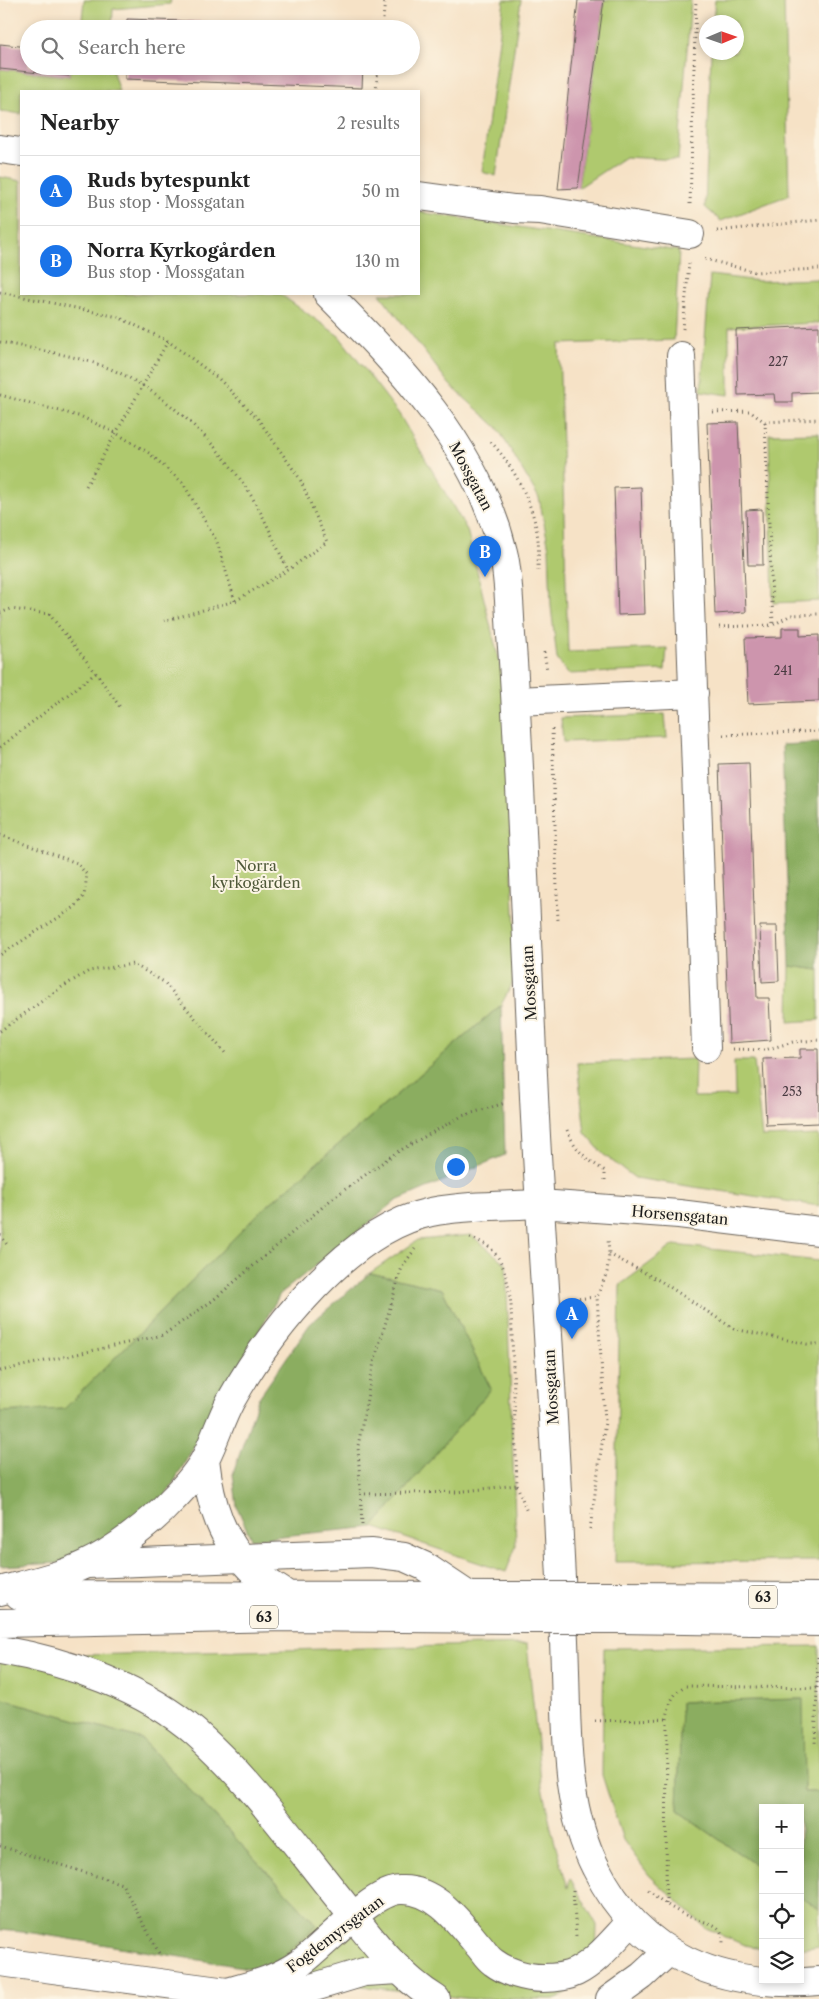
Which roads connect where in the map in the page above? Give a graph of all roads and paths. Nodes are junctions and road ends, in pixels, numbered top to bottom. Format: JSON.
{"nodes":[{"id":1,"x":385,"y":0,"type":"edge"},
{"id":2,"x":696,"y":0,"type":"edge"},
{"id":3,"x":383,"y":20,"type":"edge"},
{"id":4,"x":377,"y":75,"type":"edge"},
{"id":5,"x":376,"y":90,"type":"edge"},
{"id":6,"x":0,"y":149,"type":"edge"},
{"id":7,"x":20,"y":152,"type":"edge"},
{"id":8,"x":420,"y":196,"type":"edge"},
{"id":9,"x":819,"y":220,"type":"edge"},
{"id":10,"x":689,"y":244,"type":"junction"},
{"id":11,"x":819,"y":269,"type":"edge"},
{"id":12,"x":0,"y":292,"type":"edge"},
{"id":13,"x":329,"y":295,"type":"edge"},
{"id":14,"x":168,"y":341,"type":"junction"},
{"id":15,"x":0,"y":342,"type":"edge"},
{"id":16,"x":681,"y":356,"type":"joint"},
{"id":17,"x":143,"y":385,"type":"junction"},
{"id":18,"x":0,"y":395,"type":"edge"},
{"id":19,"x":683,"y":413,"type":"junction"},
{"id":20,"x":819,"y":419,"type":"edge"},
{"id":21,"x":765,"y":422,"type":"junction"},
{"id":22,"x":116,"y":433,"type":"junction"},
{"id":23,"x":489,"y":440,"type":"dead end"},
{"id":24,"x":86,"y":486,"type":"dead end"},
{"id":25,"x":288,"y":570,"type":"junction"},
{"id":26,"x":538,"y":575,"type":"dead end"},
{"id":27,"x":236,"y":601,"type":"junction"},
{"id":28,"x":0,"y":613,"type":"edge"},
{"id":29,"x":819,"y":614,"type":"edge"},
{"id":30,"x":164,"y":621,"type":"dead end"},
{"id":31,"x":773,"y":625,"type":"junction"},
{"id":32,"x":691,"y":628,"type":"junction"},
{"id":33,"x":544,"y":650,"type":"dead end"},
{"id":34,"x":96,"y":673,"type":"junction"},
{"id":35,"x":694,"y":693,"type":"junction"},
{"id":36,"x":551,"y":699,"type":"junction"},
{"id":37,"x":516,"y":701,"type":"junction"},
{"id":38,"x":120,"y":707,"type":"dead end"},
{"id":39,"x":819,"y":731,"type":"edge"},
{"id":40,"x":695,"y":736,"type":"junction"},
{"id":41,"x":0,"y":747,"type":"edge"},
{"id":42,"x":0,"y":835,"type":"edge"},
{"id":43,"x":558,"y":922,"type":"dead end"},
{"id":44,"x":0,"y":955,"type":"edge"},
{"id":45,"x":0,"y":1031,"type":"edge"},
{"id":46,"x":819,"y":1040,"type":"edge"},
{"id":47,"x":706,"y":1048,"type":"joint"},
{"id":48,"x":226,"y":1054,"type":"dead end"},
{"id":49,"x":534,"y":1094,"type":"junction"},
{"id":50,"x":564,"y":1125,"type":"dead end"},
{"id":51,"x":540,"y":1204,"type":"junction"},
{"id":52,"x":606,"y":1209,"type":"junction"},
{"id":53,"x":819,"y":1231,"type":"edge"},
{"id":54,"x":0,"y":1235,"type":"edge"},
{"id":55,"x":462,"y":1236,"type":"dead end"},
{"id":56,"x":420,"y":1245,"type":"dead end"},
{"id":57,"x":8,"y":1246,"type":"dead end"},
{"id":58,"x":609,"y":1254,"type":"junction"},
{"id":59,"x":819,"y":1344,"type":"edge"},
{"id":60,"x":0,"y":1371,"type":"edge"},
{"id":61,"x":205,"y":1459,"type":"junction"},
{"id":62,"x":517,"y":1485,"type":"junction"},
{"id":63,"x":360,"y":1494,"type":"junction"},
{"id":64,"x":529,"y":1518,"type":"dead end"},
{"id":65,"x":590,"y":1531,"type":"dead end"},
{"id":66,"x":362,"y":1534,"type":"dead end"},
{"id":67,"x":240,"y":1558,"type":"junction"},
{"id":68,"x":88,"y":1564,"type":"junction"},
{"id":69,"x":0,"y":1591,"type":"edge"},
{"id":70,"x":0,"y":1595,"type":"edge"},
{"id":71,"x":287,"y":1595,"type":"junction"},
{"id":72,"x":469,"y":1596,"type":"junction"},
{"id":73,"x":819,"y":1597,"type":"edge"},
{"id":74,"x":527,"y":1608,"type":"junction"},
{"id":75,"x":614,"y":1608,"type":"junction"},
{"id":76,"x":819,"y":1622,"type":"edge"},
{"id":77,"x":0,"y":1623,"type":"edge"},
{"id":78,"x":0,"y":1650,"type":"edge"},
{"id":79,"x":818,"y":1656,"type":"edge"},
{"id":80,"x":817,"y":1688,"type":"junction"},
{"id":81,"x":595,"y":1712,"type":"dead end"},
{"id":82,"x":667,"y":1719,"type":"junction"},
{"id":83,"x":608,"y":1721,"type":"dead end"},
{"id":84,"x":596,"y":1730,"type":"dead end"},
{"id":85,"x":815,"y":1746,"type":"dead end"},
{"id":86,"x":0,"y":1846,"type":"edge"},
{"id":87,"x":642,"y":1884,"type":"dead end"},
{"id":88,"x":572,"y":1885,"type":"dead end"},
{"id":89,"x":666,"y":1905,"type":"junction"},
{"id":90,"x":354,"y":1917,"type":"junction"},
{"id":91,"x":632,"y":1921,"type":"junction"},
{"id":92,"x":668,"y":1952,"type":"junction"},
{"id":93,"x":592,"y":1961,"type":"junction"},
{"id":94,"x":0,"y":1962,"type":"edge"},
{"id":95,"x":400,"y":1970,"type":"junction"},
{"id":96,"x":713,"y":1971,"type":"junction"},
{"id":97,"x":802,"y":1988,"type":"edge"},
{"id":98,"x":177,"y":1992,"type":"edge"},
{"id":99,"x":227,"y":1992,"type":"junction"},
{"id":100,"x":436,"y":1999,"type":"edge"},
{"id":101,"x":610,"y":1999,"type":"edge"}],
"edges":[{"from":1,"to":3,"type":"path"},
{"from":2,"to":10,"type":"path"},
{"from":4,"to":5,"type":"path"},
{"from":6,"to":7,"type":"street"},
{"from":8,"to":10,"type":"street"},
{"from":9,"to":10,"type":"path"},
{"from":10,"to":11,"type":"path"},
{"from":10,"to":16,"type":"path"},
{"from":12,"to":14,"type":"path"},
{"from":13,"to":37,"type":"street","name":"Mossgatan"},
{"from":14,"to":17,"type":"path"},
{"from":14,"to":25,"type":"path"},
{"from":15,"to":17,"type":"path"},
{"from":16,"to":19,"type":"street"},
{"from":17,"to":22,"type":"path"},
{"from":17,"to":25,"type":"path"},
{"from":18,"to":22,"type":"path"},
{"from":19,"to":21,"type":"path"},
{"from":19,"to":32,"type":"street"},
{"from":20,"to":21,"type":"path"},
{"from":21,"to":31,"type":"path"},
{"from":22,"to":24,"type":"path"},
{"from":22,"to":27,"type":"path"},
{"from":23,"to":26,"type":"path"},
{"from":25,"to":27,"type":"path"},
{"from":27,"to":30,"type":"path"},
{"from":28,"to":34,"type":"path"},
{"from":29,"to":31,"type":"path"},
{"from":31,"to":32,"type":"path"},
{"from":32,"to":35,"type":"street"},
{"from":33,"to":36,"type":"path"},
{"from":34,"to":38,"type":"path"},
{"from":34,"to":41,"type":"path"},
{"from":35,"to":36,"type":"street"},
{"from":35,"to":40,"type":"street"},
{"from":36,"to":37,"type":"street"},
{"from":36,"to":43,"type":"path"},
{"from":37,"to":49,"type":"street","name":"Mossgatan"},
{"from":39,"to":40,"type":"path"},
{"from":40,"to":47,"type":"street"},
{"from":42,"to":44,"type":"path"},
{"from":45,"to":48,"type":"path"},
{"from":46,"to":47,"type":"path"},
{"from":49,"to":51,"type":"street","name":"Mossgatan"},
{"from":49,"to":60,"type":"path"},
{"from":50,"to":52,"type":"path"},
{"from":51,"to":52,"type":"street","name":"Horsensgatan"},
{"from":51,"to":61,"type":"street","name":"Horsensgatan"},
{"from":51,"to":91,"type":"street","name":"Mossgatan"},
{"from":52,"to":53,"type":"street","name":"Horsensgatan"},
{"from":52,"to":58,"type":"path"},
{"from":54,"to":57,"type":"path"},
{"from":55,"to":62,"type":"path"},
{"from":56,"to":63,"type":"path"},
{"from":58,"to":59,"type":"path"},
{"from":58,"to":65,"type":"path"},
{"from":61,"to":67,"type":"street"},
{"from":61,"to":68,"type":"street","name":"Horsensgatan"},
{"from":62,"to":63,"type":"path"},
{"from":62,"to":64,"type":"path"},
{"from":63,"to":66,"type":"path"},
{"from":67,"to":68,"type":"street"},
{"from":67,"to":71,"type":"street"},
{"from":67,"to":72,"type":"street"},
{"from":68,"to":69,"type":"street"},
{"from":70,"to":71,"type":"street","number":"63"},
{"from":71,"to":72,"type":"street","number":"63"},
{"from":72,"to":74,"type":"street","number":"63"},
{"from":73,"to":75,"type":"street","number":"63"},
{"from":74,"to":75,"type":"street","number":"63","bridge":true},
{"from":74,"to":77,"type":"street","number":"63"},
{"from":75,"to":76,"type":"street","number":"63"},
{"from":78,"to":90,"type":"street"},
{"from":79,"to":80,"type":"path"},
{"from":80,"to":82,"type":"path"},
{"from":80,"to":85,"type":"path"},
{"from":81,"to":84,"type":"path"},
{"from":82,"to":83,"type":"path"},
{"from":82,"to":89,"type":"path"},
{"from":86,"to":98,"type":"path"},
{"from":87,"to":89,"type":"path"},
{"from":88,"to":93,"type":"path"},
{"from":89,"to":96,"type":"path"},
{"from":90,"to":93,"type":"street","name":"Fogdemyrsgatan"},
{"from":90,"to":95,"type":"street"},
{"from":90,"to":99,"type":"street","name":"Fogdemyrsgatan"},
{"from":91,"to":92,"type":"street","name":"Mossgatan"},
{"from":91,"to":93,"type":"street","name":"Fogdemyrsgatan"},
{"from":92,"to":96,"type":"street"},
{"from":92,"to":101,"type":"street"},
{"from":94,"to":98,"type":"street","name":"Fogdemyrsgatan"},
{"from":95,"to":99,"type":"street","name":"Fogdemyrsgatan"},
{"from":95,"to":100,"type":"street"},
{"from":96,"to":97,"type":"street"},
{"from":98,"to":99,"type":"street","name":"Fogdemyrsgatan"}]}
